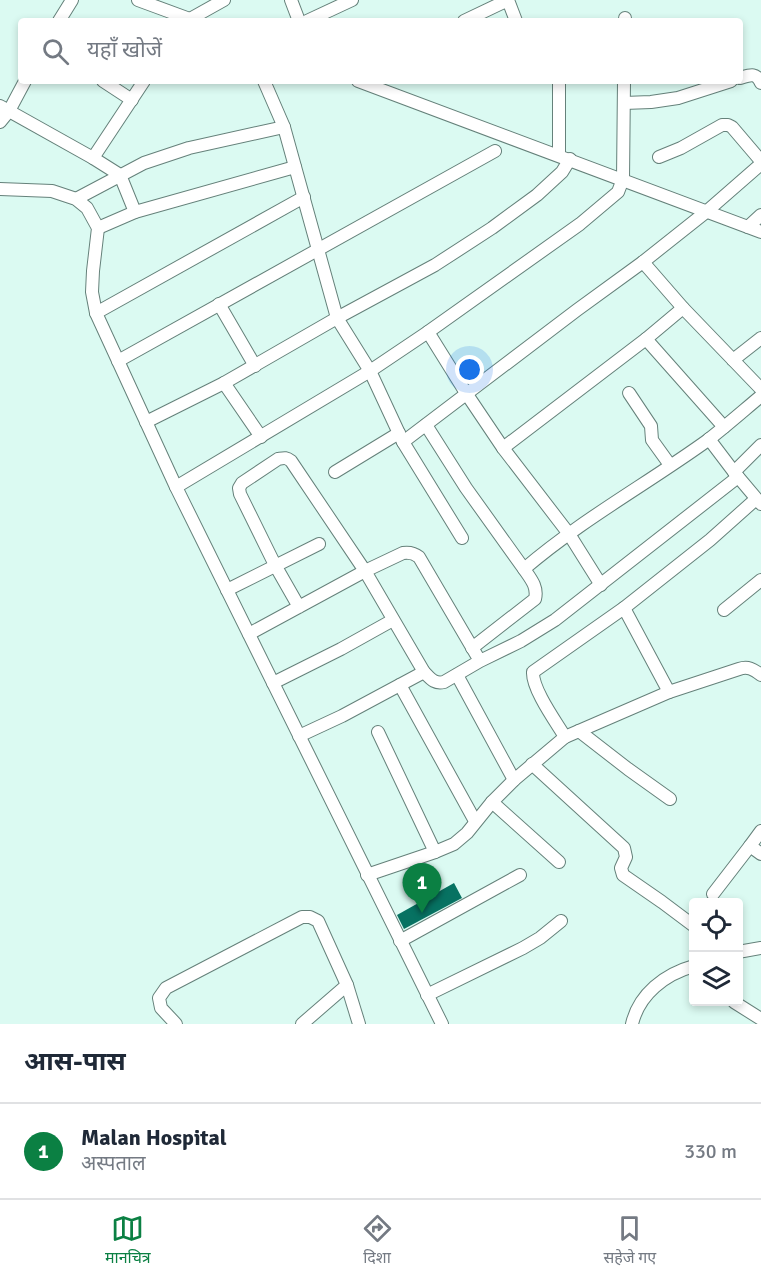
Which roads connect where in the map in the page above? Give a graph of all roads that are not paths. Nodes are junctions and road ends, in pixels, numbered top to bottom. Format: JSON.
{"nodes":[{"id":1,"x":72,"y":0,"type":"edge"},
{"id":2,"x":138,"y":0,"type":"edge"},
{"id":3,"x":224,"y":0,"type":"edge"},
{"id":4,"x":291,"y":0,"type":"edge"},
{"id":5,"x":352,"y":0,"type":"edge"},
{"id":6,"x":61,"y":18,"type":"edge"},
{"id":7,"x":183,"y":18,"type":"edge"},
{"id":8,"x":192,"y":18,"type":"edge"},
{"id":9,"x":298,"y":18,"type":"edge"},
{"id":10,"x":313,"y":18,"type":"edge"},
{"id":11,"x":470,"y":18,"type":"edge"},
{"id":12,"x":515,"y":18,"type":"edge"},
{"id":13,"x":743,"y":77,"type":"edge"},
{"id":14,"x":761,"y":83,"type":"edge"},
{"id":15,"x":23,"y":84,"type":"edge"},
{"id":16,"x":107,"y":84,"type":"edge"},
{"id":17,"x":142,"y":84,"type":"edge"},
{"id":18,"x":265,"y":84,"type":"edge"},
{"id":19,"x":366,"y":84,"type":"edge"},
{"id":20,"x":559,"y":84,"type":"edge"},
{"id":21,"x":624,"y":84,"type":"edge"},
{"id":22,"x":722,"y":84,"type":"edge"},
{"id":23,"x":132,"y":100,"type":"junction"},
{"id":24,"x":624,"y":103,"type":"junction"},
{"id":25,"x":4,"y":108,"type":"edge"},
{"id":26,"x":0,"y":122,"type":"edge"},
{"id":27,"x":284,"y":127,"type":"junction"},
{"id":28,"x":495,"y":151,"type":"dead end"},
{"id":29,"x":659,"y":157,"type":"dead end"},
{"id":30,"x":93,"y":158,"type":"junction"},
{"id":31,"x":564,"y":163,"type":"junction"},
{"id":32,"x":761,"y":163,"type":"edge"},
{"id":33,"x":295,"y":167,"type":"junction"},
{"id":34,"x":120,"y":175,"type":"junction"},
{"id":35,"x":621,"y":186,"type":"junction"},
{"id":36,"x":0,"y":189,"type":"edge"},
{"id":37,"x":304,"y":197,"type":"junction"},
{"id":38,"x":76,"y":199,"type":"junction"},
{"id":39,"x":135,"y":212,"type":"junction"},
{"id":40,"x":706,"y":212,"type":"junction"},
{"id":41,"x":761,"y":215,"type":"edge"},
{"id":42,"x":748,"y":227,"type":"junction"},
{"id":43,"x":98,"y":228,"type":"junction"},
{"id":44,"x":761,"y":232,"type":"edge"},
{"id":45,"x":318,"y":248,"type":"junction"},
{"id":46,"x":643,"y":262,"type":"junction"},
{"id":47,"x":219,"y":304,"type":"junction"},
{"id":48,"x":683,"y":308,"type":"junction"},
{"id":49,"x":96,"y":312,"type":"junction"},
{"id":50,"x":337,"y":318,"type":"junction"},
{"id":51,"x":428,"y":332,"type":"junction"},
{"id":52,"x":761,"y":338,"type":"edge"},
{"id":53,"x":646,"y":339,"type":"junction"},
{"id":54,"x":733,"y":360,"type":"junction"},
{"id":55,"x":118,"y":361,"type":"junction"},
{"id":56,"x":255,"y":366,"type":"junction"},
{"id":57,"x":370,"y":371,"type":"junction"},
{"id":58,"x":224,"y":383,"type":"junction"},
{"id":59,"x":761,"y":389,"type":"edge"},
{"id":60,"x":466,"y":393,"type":"junction"},
{"id":61,"x":629,"y":393,"type":"dead end"},
{"id":62,"x":761,"y":396,"type":"edge"},
{"id":63,"x":146,"y":423,"type":"junction"},
{"id":64,"x":426,"y":425,"type":"junction"},
{"id":65,"x":724,"y":427,"type":"junction"},
{"id":66,"x":261,"y":437,"type":"junction"},
{"id":67,"x":401,"y":437,"type":"junction"},
{"id":68,"x":709,"y":439,"type":"junction"},
{"id":69,"x":761,"y":445,"type":"edge"},
{"id":70,"x":503,"y":448,"type":"junction"},
{"id":71,"x":670,"y":465,"type":"junction"},
{"id":72,"x":335,"y":471,"type":"dead end"},
{"id":73,"x":736,"y":475,"type":"junction"},
{"id":74,"x":176,"y":487,"type":"junction"},
{"id":75,"x":758,"y":501,"type":"edge"},
{"id":76,"x":569,"y":534,"type":"junction"},
{"id":77,"x":462,"y":538,"type":"dead end"},
{"id":78,"x":319,"y":544,"type":"dead end"},
{"id":79,"x":275,"y":565,"type":"junction"},
{"id":80,"x":524,"y":569,"type":"junction"},
{"id":81,"x":365,"y":571,"type":"junction"},
{"id":82,"x":761,"y":580,"type":"edge"},
{"id":83,"x":601,"y":585,"type":"junction"},
{"id":84,"x":227,"y":590,"type":"junction"},
{"id":85,"x":299,"y":607,"type":"junction"},
{"id":86,"x":624,"y":608,"type":"junction"},
{"id":87,"x":724,"y":610,"type":"dead end"},
{"id":88,"x":393,"y":620,"type":"junction"},
{"id":89,"x":249,"y":634,"type":"junction"},
{"id":90,"x":472,"y":648,"type":"junction"},
{"id":91,"x":480,"y":661,"type":"junction"},
{"id":92,"x":424,"y":672,"type":"junction"},
{"id":93,"x":458,"y":675,"type":"junction"},
{"id":94,"x":761,"y":675,"type":"edge"},
{"id":95,"x":273,"y":683,"type":"junction"},
{"id":96,"x":400,"y":685,"type":"junction"},
{"id":97,"x":669,"y":692,"type":"junction"},
{"id":98,"x":579,"y":731,"type":"junction"},
{"id":99,"x":378,"y":732,"type":"dead end"},
{"id":100,"x":299,"y":736,"type":"junction"},
{"id":101,"x":565,"y":737,"type":"junction"},
{"id":102,"x":532,"y":764,"type":"junction"},
{"id":103,"x":514,"y":780,"type":"junction"},
{"id":104,"x":670,"y":799,"type":"dead end"},
{"id":105,"x":492,"y":802,"type":"junction"},
{"id":106,"x":475,"y":821,"type":"junction"},
{"id":107,"x":761,"y":831,"type":"edge"},
{"id":108,"x":750,"y":846,"type":"junction"},
{"id":109,"x":435,"y":852,"type":"junction"},
{"id":110,"x":761,"y":855,"type":"edge"},
{"id":111,"x":559,"y":862,"type":"dead end"},
{"id":112,"x":367,"y":875,"type":"junction"},
{"id":113,"x":520,"y":875,"type":"dead end"},
{"id":114,"x":713,"y":894,"type":"dead end"},
{"id":115,"x":561,"y":921,"type":"dead end"},
{"id":116,"x":689,"y":923,"type":"edge"},
{"id":117,"x":400,"y":941,"type":"junction"},
{"id":118,"x":761,"y":948,"type":"edge"},
{"id":119,"x":743,"y":951,"type":"edge"},
{"id":120,"x":689,"y":970,"type":"edge"},
{"id":121,"x":346,"y":985,"type":"junction"},
{"id":122,"x":427,"y":995,"type":"junction"},
{"id":123,"x":740,"y":1006,"type":"edge"},
{"id":124,"x":761,"y":1019,"type":"edge"},
{"id":125,"x":176,"y":1024,"type":"edge"},
{"id":126,"x":303,"y":1024,"type":"edge"},
{"id":127,"x":359,"y":1024,"type":"edge"},
{"id":128,"x":442,"y":1024,"type":"edge"},
{"id":129,"x":632,"y":1024,"type":"edge"}],
"edges":[{"from":1,"to":6,"type":"street"},
{"from":2,"to":7,"type":"street"},
{"from":3,"to":8,"type":"street"},
{"from":4,"to":9,"type":"street"},
{"from":5,"to":10,"type":"street"},
{"from":11,"to":12,"type":"street"},
{"from":13,"to":14,"type":"street"},
{"from":15,"to":25,"type":"street"},
{"from":16,"to":23,"type":"street"},
{"from":17,"to":23,"type":"street"},
{"from":18,"to":27,"type":"street"},
{"from":19,"to":31,"type":"street"},
{"from":20,"to":31,"type":"street"},
{"from":21,"to":24,"type":"street"},
{"from":22,"to":24,"type":"street"},
{"from":23,"to":30,"type":"street"},
{"from":24,"to":35,"type":"street"},
{"from":25,"to":26,"type":"street"},
{"from":25,"to":30,"type":"street"},
{"from":27,"to":33,"type":"street"},
{"from":27,"to":34,"type":"street"},
{"from":28,"to":45,"type":"street"},
{"from":29,"to":32,"type":"street"},
{"from":30,"to":34,"type":"street"},
{"from":31,"to":35,"type":"street"},
{"from":31,"to":50,"type":"street"},
{"from":32,"to":40,"type":"street"},
{"from":33,"to":37,"type":"street"},
{"from":33,"to":39,"type":"street"},
{"from":34,"to":38,"type":"street"},
{"from":34,"to":39,"type":"street"},
{"from":35,"to":40,"type":"street"},
{"from":35,"to":51,"type":"street"},
{"from":36,"to":38,"type":"street"},
{"from":37,"to":45,"type":"street"},
{"from":37,"to":49,"type":"street"},
{"from":38,"to":43,"type":"street"},
{"from":39,"to":43,"type":"street"},
{"from":40,"to":42,"type":"street"},
{"from":40,"to":46,"type":"street"},
{"from":41,"to":42,"type":"street"},
{"from":42,"to":44,"type":"street"},
{"from":43,"to":49,"type":"street"},
{"from":45,"to":47,"type":"street"},
{"from":45,"to":50,"type":"street"},
{"from":46,"to":48,"type":"street"},
{"from":46,"to":60,"type":"street"},
{"from":47,"to":55,"type":"street"},
{"from":47,"to":56,"type":"street"},
{"from":48,"to":53,"type":"street"},
{"from":48,"to":54,"type":"street"},
{"from":49,"to":55,"type":"street"},
{"from":50,"to":56,"type":"street"},
{"from":50,"to":57,"type":"street"},
{"from":51,"to":57,"type":"street"},
{"from":51,"to":60,"type":"street"},
{"from":52,"to":54,"type":"street"},
{"from":53,"to":65,"type":"street"},
{"from":53,"to":70,"type":"street"},
{"from":54,"to":59,"type":"street"},
{"from":55,"to":63,"type":"street"},
{"from":56,"to":58,"type":"street"},
{"from":57,"to":66,"type":"street"},
{"from":57,"to":67,"type":"street"},
{"from":58,"to":63,"type":"street"},
{"from":58,"to":66,"type":"street"},
{"from":60,"to":64,"type":"street"},
{"from":60,"to":70,"type":"street"},
{"from":61,"to":71,"type":"street"},
{"from":62,"to":65,"type":"street"},
{"from":63,"to":74,"type":"street"},
{"from":64,"to":67,"type":"street"},
{"from":64,"to":80,"type":"street"},
{"from":65,"to":68,"type":"street"},
{"from":66,"to":74,"type":"street"},
{"from":67,"to":72,"type":"street"},
{"from":67,"to":77,"type":"street"},
{"from":68,"to":71,"type":"street"},
{"from":68,"to":73,"type":"street"},
{"from":69,"to":73,"type":"street"},
{"from":70,"to":76,"type":"street"},
{"from":71,"to":76,"type":"street"},
{"from":73,"to":75,"type":"street"},
{"from":73,"to":83,"type":"street"},
{"from":74,"to":84,"type":"street"},
{"from":75,"to":86,"type":"street"},
{"from":76,"to":80,"type":"street"},
{"from":76,"to":83,"type":"street"},
{"from":78,"to":79,"type":"street"},
{"from":79,"to":81,"type":"street"},
{"from":79,"to":84,"type":"street"},
{"from":79,"to":85,"type":"street"},
{"from":80,"to":90,"type":"street"},
{"from":81,"to":85,"type":"street"},
{"from":81,"to":88,"type":"street"},
{"from":81,"to":90,"type":"street"},
{"from":82,"to":87,"type":"street"},
{"from":83,"to":91,"type":"street"},
{"from":84,"to":89,"type":"street"},
{"from":85,"to":89,"type":"street"},
{"from":86,"to":97,"type":"street"},
{"from":86,"to":101,"type":"street"},
{"from":88,"to":92,"type":"street"},
{"from":88,"to":95,"type":"street"},
{"from":89,"to":95,"type":"street"},
{"from":90,"to":91,"type":"street"},
{"from":91,"to":93,"type":"street"},
{"from":92,"to":93,"type":"street"},
{"from":92,"to":96,"type":"street"},
{"from":93,"to":103,"type":"street"},
{"from":94,"to":97,"type":"street"},
{"from":95,"to":100,"type":"street"},
{"from":96,"to":100,"type":"street"},
{"from":96,"to":106,"type":"street"},
{"from":97,"to":98,"type":"street"},
{"from":98,"to":101,"type":"street"},
{"from":98,"to":104,"type":"street"},
{"from":99,"to":109,"type":"street"},
{"from":100,"to":112,"type":"street"},
{"from":101,"to":102,"type":"street"},
{"from":102,"to":103,"type":"street"},
{"from":102,"to":116,"type":"street"},
{"from":103,"to":105,"type":"street"},
{"from":105,"to":106,"type":"street"},
{"from":105,"to":111,"type":"street"},
{"from":106,"to":109,"type":"street"},
{"from":107,"to":108,"type":"street"},
{"from":108,"to":110,"type":"street"},
{"from":108,"to":114,"type":"street"},
{"from":109,"to":112,"type":"street"},
{"from":112,"to":117,"type":"street"},
{"from":113,"to":117,"type":"street"},
{"from":115,"to":122,"type":"street"},
{"from":117,"to":122,"type":"street"},
{"from":118,"to":119,"type":"street"},
{"from":120,"to":129,"type":"street"},
{"from":121,"to":125,"type":"street"},
{"from":121,"to":126,"type":"street"},
{"from":121,"to":127,"type":"street"},
{"from":122,"to":128,"type":"street"},
{"from":123,"to":124,"type":"street"}]}
